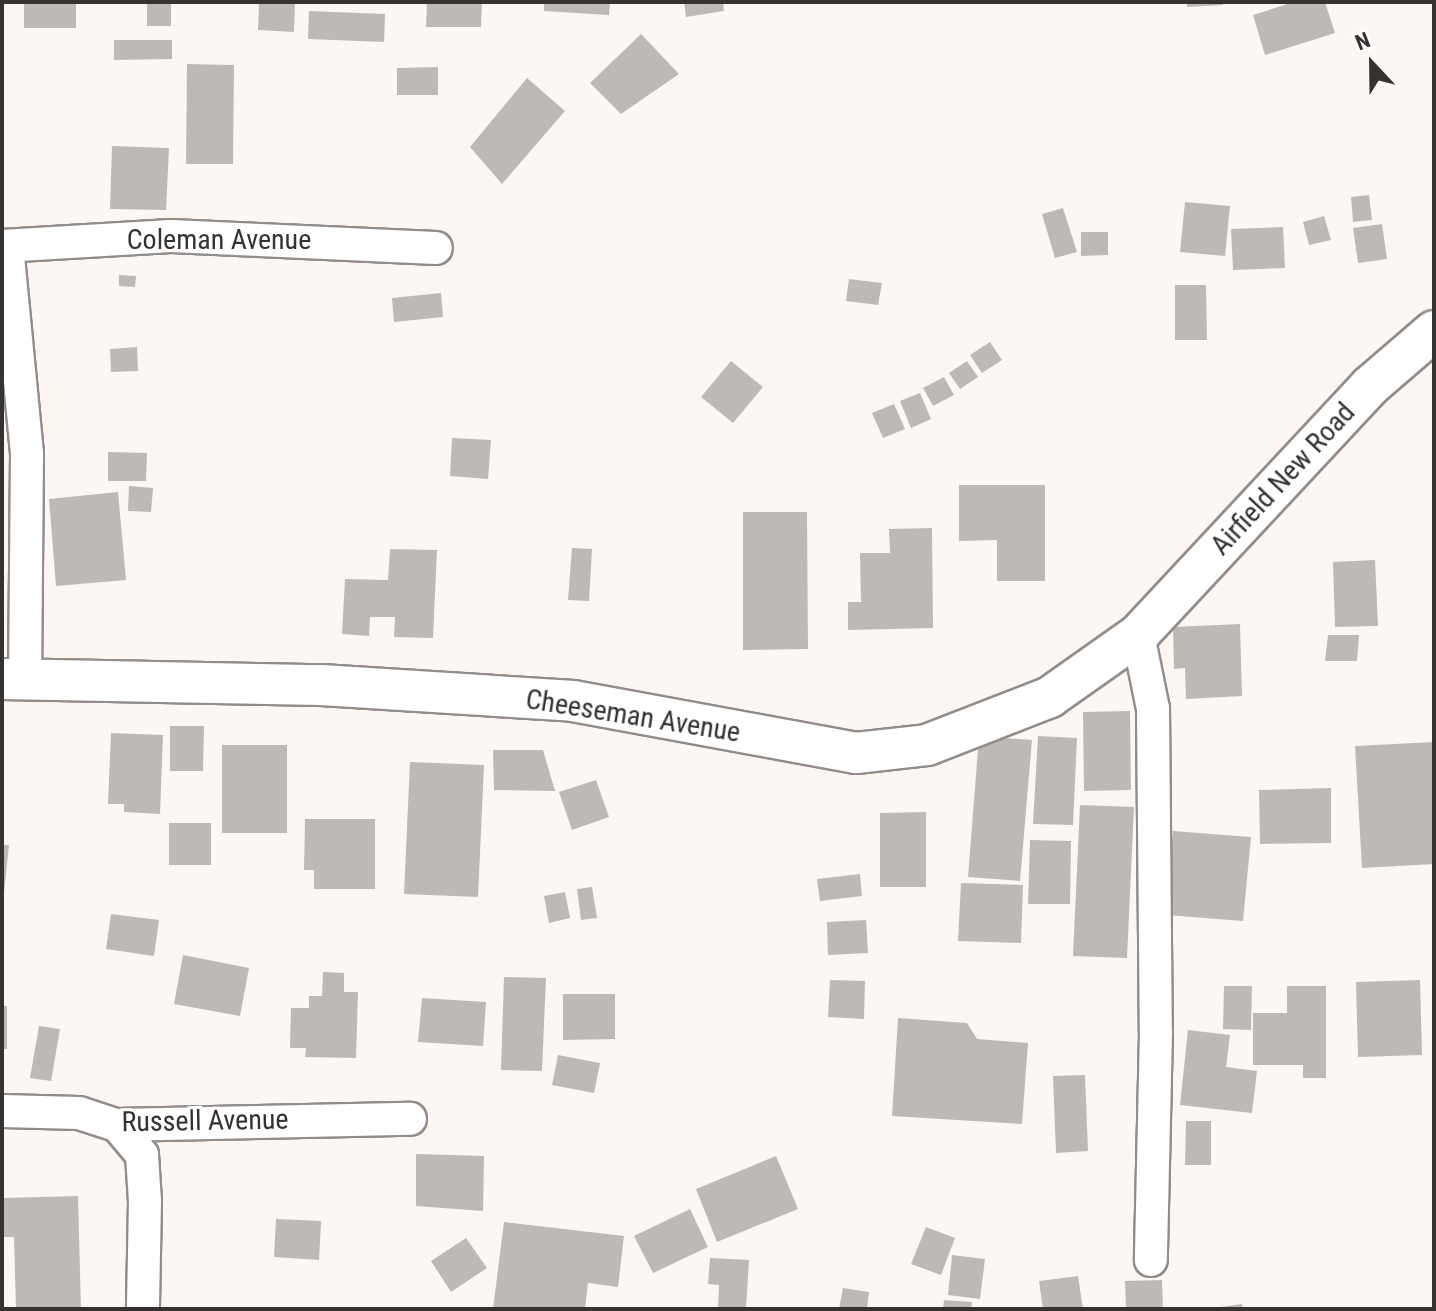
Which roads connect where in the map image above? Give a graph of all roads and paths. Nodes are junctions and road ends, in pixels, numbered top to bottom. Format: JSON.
{"nodes":[{"id":1,"x":5,"y":246,"type":"edge"},
{"id":2,"x":436,"y":248,"type":"dead end"},
{"id":3,"x":1434,"y":331,"type":"edge"},
{"id":4,"x":1138,"y":635,"type":"junction"},
{"id":5,"x":14,"y":680,"type":"edge"},
{"id":6,"x":2,"y":1111,"type":"edge"},
{"id":7,"x":410,"y":1119,"type":"dead end"},
{"id":8,"x":117,"y":1125,"type":"junction"},
{"id":9,"x":1151,"y":1260,"type":"dead end"},
{"id":10,"x":143,"y":1309,"type":"edge"}],
"edges":[{"from":1,"to":2,"type":"street","name":"Coleman Avenue"},
{"from":1,"to":5,"type":"street"},
{"from":3,"to":4,"type":"street","name":"Airfield New Road"},
{"from":4,"to":5,"type":"street","name":"Cheeseman Avenue"},
{"from":4,"to":9,"type":"street"},
{"from":6,"to":8,"type":"street","name":"Russell Avenue"},
{"from":7,"to":8,"type":"street","name":"Russell Avenue"},
{"from":8,"to":10,"type":"street"}]}
